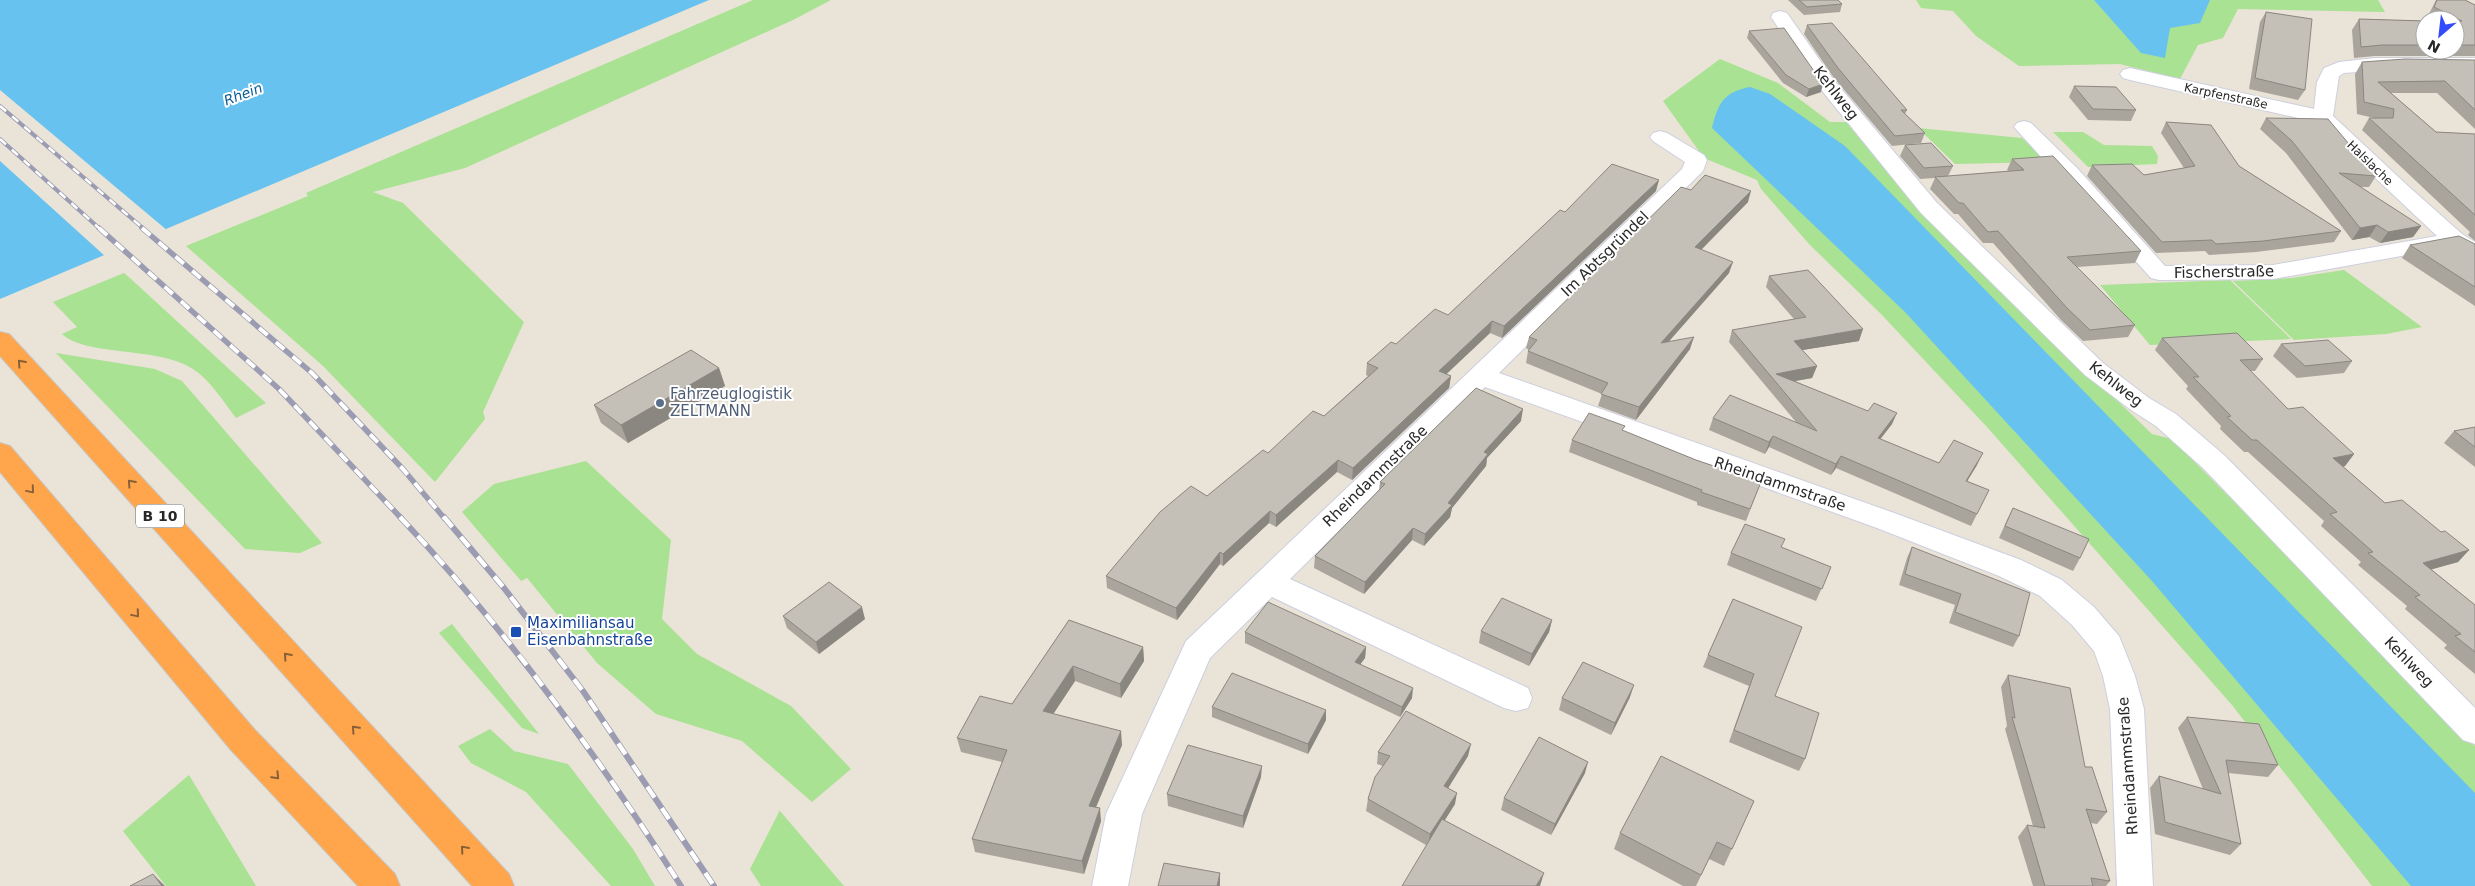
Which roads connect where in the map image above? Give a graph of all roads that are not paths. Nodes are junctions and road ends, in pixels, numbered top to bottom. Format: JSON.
{"nodes":[{"id":1,"x":1780,"y":17,"type":"dead end"},
{"id":2,"x":2475,"y":64,"type":"edge"},
{"id":3,"x":2130,"y":74,"type":"dead end"},
{"id":4,"x":2323,"y":117,"type":"junction"},
{"id":5,"x":2024,"y":127,"type":"dead end"},
{"id":6,"x":1660,"y":137,"type":"dead end"},
{"id":7,"x":2454,"y":239,"type":"junction"},
{"id":8,"x":2475,"y":252,"type":"edge"},
{"id":9,"x":0,"y":340,"type":"edge"},
{"id":10,"x":1479,"y":375,"type":"junction"},
{"id":11,"x":0,"y":452,"type":"edge"},
{"id":12,"x":1267,"y":581,"type":"junction"},
{"id":13,"x":1516,"y":698,"type":"dead end"},
{"id":14,"x":2475,"y":730,"type":"edge"},
{"id":15,"x":382,"y":886,"type":"edge"},
{"id":16,"x":496,"y":886,"type":"edge"},
{"id":17,"x":1110,"y":886,"type":"edge"},
{"id":18,"x":2135,"y":886,"type":"edge"}],
"edges":[{"from":1,"to":14,"type":"street","name":"Kehlweg"},
{"from":2,"to":4,"type":"street"},
{"from":3,"to":4,"type":"street","name":"Karpfenstraße"},
{"from":4,"to":7,"type":"street","name":"Halslache"},
{"from":5,"to":7,"type":"street","name":"Fischerstraße"},
{"from":6,"to":10,"type":"street","name":"Im Abtsgründel"},
{"from":7,"to":8,"type":"street","name":"Halslache"},
{"from":16,"to":9,"type":"highway","number":"B 10","one_way":true},
{"from":10,"to":12,"type":"street","name":"Rheindammstraße"},
{"from":10,"to":18,"type":"street","name":"Rheindammstraße"},
{"from":11,"to":15,"type":"highway","one_way":true},
{"from":12,"to":13,"type":"street"},
{"from":12,"to":17,"type":"street","name":"Rheindammstraße"}]}
